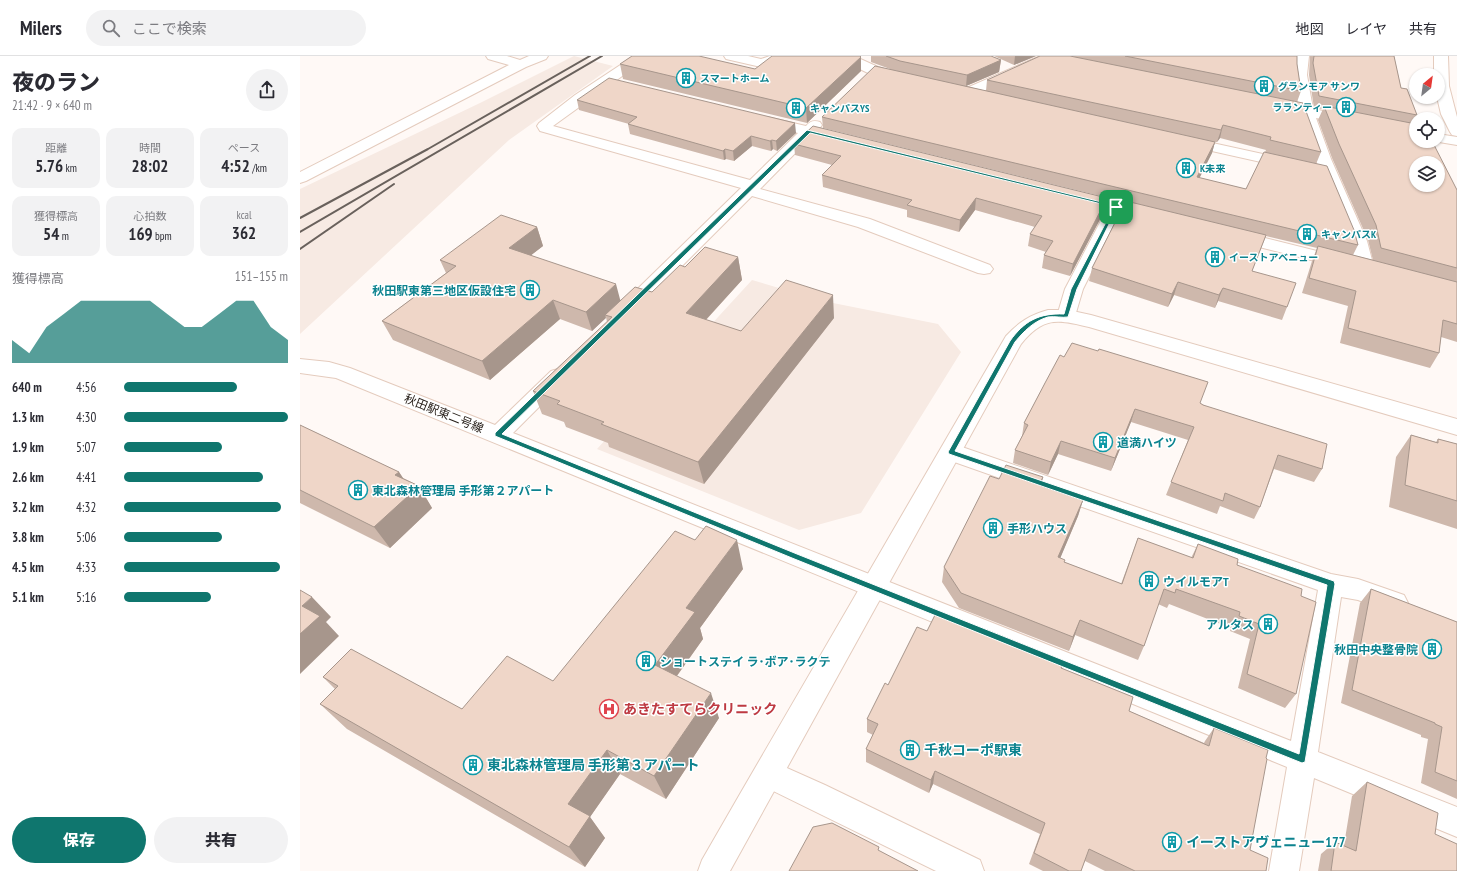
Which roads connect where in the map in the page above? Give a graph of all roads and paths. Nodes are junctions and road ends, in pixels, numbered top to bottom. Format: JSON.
{"nodes":[{"id":1,"x":493,"y":56,"type":"edge"},
{"id":2,"x":541,"y":56,"type":"edge"},
{"id":3,"x":643,"y":56,"type":"edge"},
{"id":4,"x":731,"y":56,"type":"edge"},
{"id":5,"x":784,"y":56,"type":"edge"},
{"id":6,"x":844,"y":56,"type":"edge"},
{"id":7,"x":1441,"y":56,"type":"edge"},
{"id":8,"x":1052,"y":58,"type":"edge"},
{"id":9,"x":1287,"y":58,"type":"edge"},
{"id":10,"x":1302,"y":58,"type":"edge"},
{"id":11,"x":521,"y":64,"type":"junction"},
{"id":12,"x":1000,"y":65,"type":"edge"},
{"id":13,"x":873,"y":70,"type":"junction"},
{"id":14,"x":1014,"y":72,"type":"junction"},
{"id":15,"x":605,"y":80,"type":"junction"},
{"id":16,"x":910,"y":80,"type":"edge"},
{"id":17,"x":620,"y":84,"type":"edge"},
{"id":18,"x":858,"y":84,"type":"edge"},
{"id":19,"x":990,"y":98,"type":"edge"},
{"id":20,"x":1262,"y":103,"type":"edge"},
{"id":21,"x":1307,"y":112,"type":"junction"},
{"id":22,"x":825,"y":115,"type":"edge"},
{"id":23,"x":756,"y":118,"type":"edge"},
{"id":24,"x":1360,"y":123,"type":"edge"},
{"id":25,"x":809,"y":131,"type":"junction"},
{"id":26,"x":1457,"y":132,"type":"edge"},
{"id":27,"x":1168,"y":138,"type":"edge"},
{"id":28,"x":1445,"y":139,"type":"edge"},
{"id":29,"x":1457,"y":141,"type":"edge"},
{"id":30,"x":855,"y":142,"type":"edge"},
{"id":31,"x":1330,"y":173,"type":"junction"},
{"id":32,"x":300,"y":178,"type":"edge"},
{"id":33,"x":750,"y":188,"type":"junction"},
{"id":34,"x":1063,"y":194,"type":"edge"},
{"id":35,"x":1116,"y":207,"type":"junction"},
{"id":36,"x":1163,"y":218,"type":"edge"},
{"id":37,"x":1217,"y":231,"type":"edge"},
{"id":38,"x":1363,"y":268,"type":"junction"},
{"id":39,"x":984,"y":269,"type":"dead end"},
{"id":40,"x":1381,"y":273,"type":"edge"},
{"id":41,"x":1066,"y":316,"type":"junction"},
{"id":42,"x":612,"y":324,"type":"edge"},
{"id":43,"x":572,"y":363,"type":"edge"},
{"id":44,"x":301,"y":366,"type":"edge"},
{"id":45,"x":1457,"y":427,"type":"edge"},
{"id":46,"x":498,"y":434,"type":"junction"},
{"id":47,"x":952,"y":452,"type":"junction"},
{"id":48,"x":1331,"y":584,"type":"junction"},
{"id":49,"x":873,"y":587,"type":"junction"},
{"id":50,"x":1415,"y":610,"type":"edge"},
{"id":51,"x":1302,"y":759,"type":"junction"},
{"id":52,"x":769,"y":774,"type":"junction"},
{"id":53,"x":1457,"y":822,"type":"edge"},
{"id":54,"x":713,"y":871,"type":"edge"},
{"id":55,"x":969,"y":871,"type":"edge"},
{"id":56,"x":1284,"y":871,"type":"edge"}],
"edges":[{"from":1,"to":11,"type":"street"},
{"from":2,"to":11,"type":"street"},
{"from":3,"to":15,"type":"street"},
{"from":4,"to":5,"type":"street"},
{"from":6,"to":13,"type":"street"},
{"from":7,"to":26,"type":"street"},
{"from":8,"to":14,"type":"street"},
{"from":9,"to":10,"type":"street"},
{"from":10,"to":21,"type":"street"},
{"from":11,"to":32,"type":"street"},
{"from":12,"to":14,"type":"street"},
{"from":13,"to":16,"type":"street"},
{"from":13,"to":18,"type":"street"},
{"from":14,"to":19,"type":"street"},
{"from":15,"to":17,"type":"street"},
{"from":15,"to":33,"type":"street"},
{"from":20,"to":21,"type":"street"},
{"from":21,"to":24,"type":"street"},
{"from":21,"to":31,"type":"street"},
{"from":22,"to":25,"type":"street"},
{"from":23,"to":25,"type":"street"},
{"from":25,"to":30,"type":"street"},
{"from":25,"to":33,"type":"street"},
{"from":27,"to":31,"type":"street"},
{"from":28,"to":29,"type":"street"},
{"from":31,"to":38,"type":"street"},
{"from":33,"to":39,"type":"street"},
{"from":33,"to":42,"type":"street"},
{"from":34,"to":35,"type":"street"},
{"from":35,"to":36,"type":"street"},
{"from":35,"to":41,"type":"street"},
{"from":37,"to":38,"type":"street"},
{"from":38,"to":40,"type":"street"},
{"from":41,"to":45,"type":"street"},
{"from":41,"to":47,"type":"street"},
{"from":43,"to":46,"type":"street"},
{"from":44,"to":46,"type":"street","name":"秋田駅東二号線"},
{"from":46,"to":49,"type":"street","name":"秋田駅東二号線"},
{"from":47,"to":48,"type":"street"},
{"from":47,"to":49,"type":"street"},
{"from":48,"to":50,"type":"street"},
{"from":48,"to":51,"type":"street"},
{"from":49,"to":51,"type":"street","name":"秋田駅東二号線"},
{"from":49,"to":52,"type":"street"},
{"from":51,"to":53,"type":"street","name":"秋田駅東二号線"},
{"from":51,"to":56,"type":"street"},
{"from":52,"to":54,"type":"street"},
{"from":52,"to":55,"type":"street"}]}
